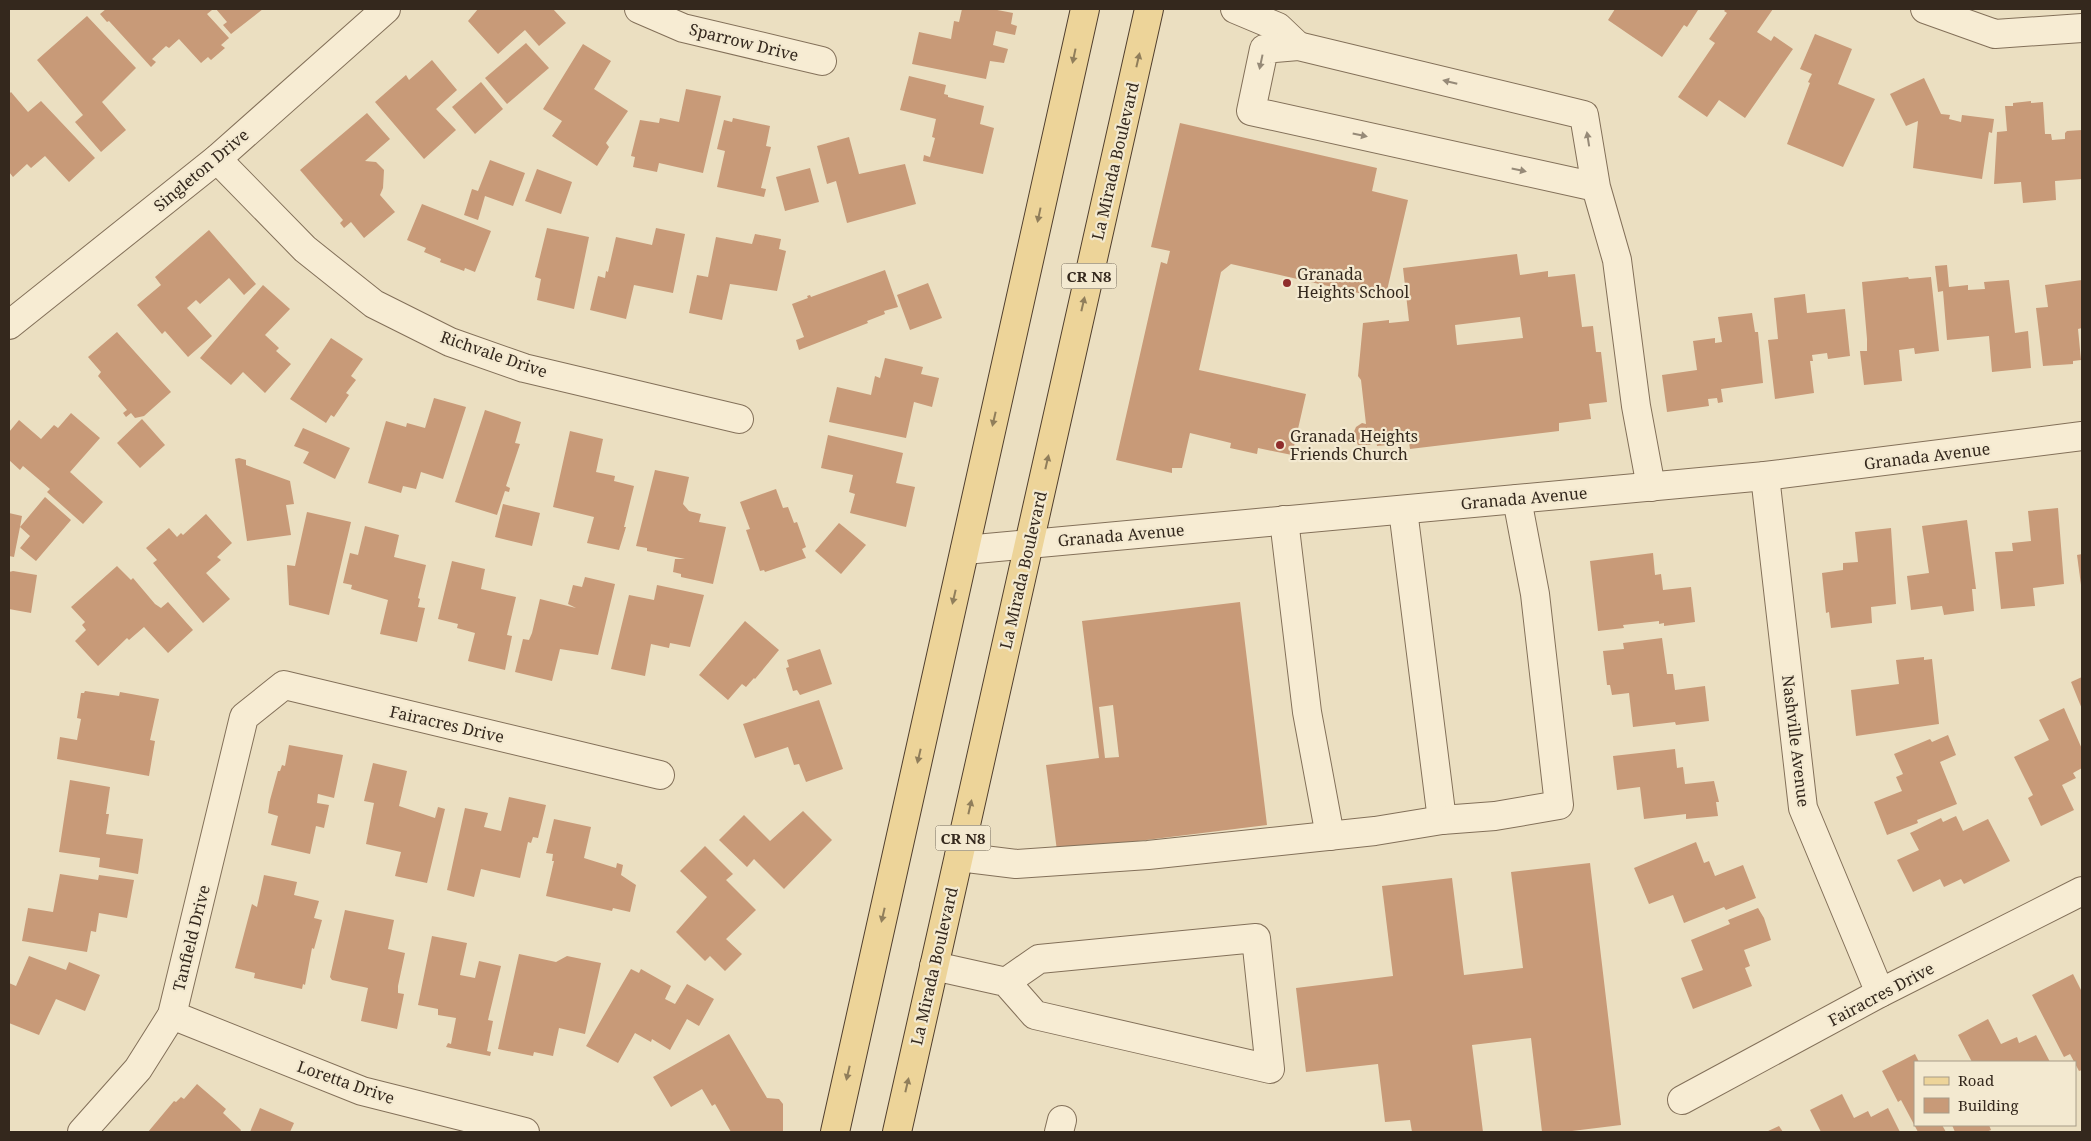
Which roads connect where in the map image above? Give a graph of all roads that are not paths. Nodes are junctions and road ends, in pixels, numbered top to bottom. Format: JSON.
{"nodes":[{"id":1,"x":386,"y":9,"type":"edge"},
{"id":2,"x":639,"y":9,"type":"edge"},
{"id":3,"x":1085,"y":9,"type":"edge"},
{"id":4,"x":1149,"y":9,"type":"edge"},
{"id":5,"x":1235,"y":9,"type":"edge"},
{"id":6,"x":1924,"y":9,"type":"edge"},
{"id":7,"x":2082,"y":28,"type":"edge"},
{"id":8,"x":1298,"y":46,"type":"junction"},
{"id":9,"x":822,"y":61,"type":"dead end"},
{"id":10,"x":217,"y":159,"type":"junction"},
{"id":11,"x":1596,"y":187,"type":"junction"},
{"id":12,"x":9,"y":325,"type":"edge"},
{"id":13,"x":740,"y":419,"type":"dead end"},
{"id":14,"x":2082,"y":436,"type":"edge"},
{"id":15,"x":1765,"y":476,"type":"junction"},
{"id":16,"x":1650,"y":486,"type":"junction"},
{"id":17,"x":1517,"y":499,"type":"junction"},
{"id":18,"x":1403,"y":510,"type":"junction"},
{"id":19,"x":1284,"y":520,"type":"junction"},
{"id":20,"x":1029,"y":544,"type":"junction"},
{"id":21,"x":965,"y":550,"type":"junction"},
{"id":22,"x":244,"y":717,"type":"joint"},
{"id":23,"x":660,"y":775,"type":"dead end"},
{"id":24,"x":1442,"y":820,"type":"junction"},
{"id":25,"x":1330,"y":836,"type":"junction"},
{"id":26,"x":959,"y":857,"type":"junction"},
{"id":27,"x":2082,"y":890,"type":"edge"},
{"id":28,"x":934,"y":966,"type":"junction"},
{"id":29,"x":1006,"y":982,"type":"junction"},
{"id":30,"x":1880,"y":993,"type":"junction"},
{"id":31,"x":172,"y":1015,"type":"junction"},
{"id":32,"x":1682,"y":1100,"type":"dead end"},
{"id":33,"x":82,"y":1132,"type":"edge"},
{"id":34,"x":525,"y":1132,"type":"edge"},
{"id":35,"x":835,"y":1132,"type":"edge"},
{"id":36,"x":897,"y":1132,"type":"edge"}],
"edges":[{"from":1,"to":10,"type":"street","name":"Singleton Drive"},
{"from":2,"to":9,"type":"street","name":"Sparrow Drive"},
{"from":3,"to":21,"type":"main road","one_way":true},
{"from":20,"to":4,"type":"main road","name":"La Mirada Boulevard","number":"CR N8","one_way":true},
{"from":5,"to":8,"type":"street"},
{"from":6,"to":7,"type":"street"},
{"from":11,"to":8,"type":"street","one_way":true},
{"from":8,"to":11,"type":"street","one_way":true},
{"from":10,"to":12,"type":"street","name":"Singleton Drive"},
{"from":10,"to":13,"type":"street","name":"Richvale Drive"},
{"from":11,"to":16,"type":"street"},
{"from":14,"to":15,"type":"street","name":"Granada Avenue"},
{"from":15,"to":16,"type":"street","name":"Granada Avenue"},
{"from":15,"to":30,"type":"street","name":"Nashville Avenue"},
{"from":16,"to":17,"type":"street","name":"Granada Avenue"},
{"from":17,"to":18,"type":"street","name":"Granada Avenue"},
{"from":17,"to":24,"type":"street"},
{"from":18,"to":19,"type":"street","name":"Granada Avenue"},
{"from":18,"to":24,"type":"street"},
{"from":19,"to":20,"type":"street","name":"Granada Avenue"},
{"from":19,"to":25,"type":"street"},
{"from":20,"to":21,"type":"street","name":"Granada Avenue"},
{"from":26,"to":20,"type":"main road","name":"La Mirada Boulevard","number":"CR N8","one_way":true},
{"from":21,"to":35,"type":"main road","one_way":true},
{"from":22,"to":23,"type":"street","name":"Fairacres Drive"},
{"from":22,"to":31,"type":"street","name":"Tanfield Drive"},
{"from":24,"to":25,"type":"street"},
{"from":25,"to":26,"type":"street"},
{"from":26,"to":28,"type":"main road","name":"La Mirada Boulevard","number":"CR N8"},
{"from":27,"to":30,"type":"street","name":"Fairacres Drive"},
{"from":28,"to":29,"type":"street"},
{"from":36,"to":28,"type":"main road","name":"La Mirada Boulevard","number":"CR N8","one_way":true},
{"from":29,"to":29,"type":"street"},
{"from":30,"to":32,"type":"street","name":"Fairacres Drive"},
{"from":31,"to":33,"type":"street","name":"Tanfield Drive"},
{"from":31,"to":34,"type":"street","name":"Loretta Drive"}]}
